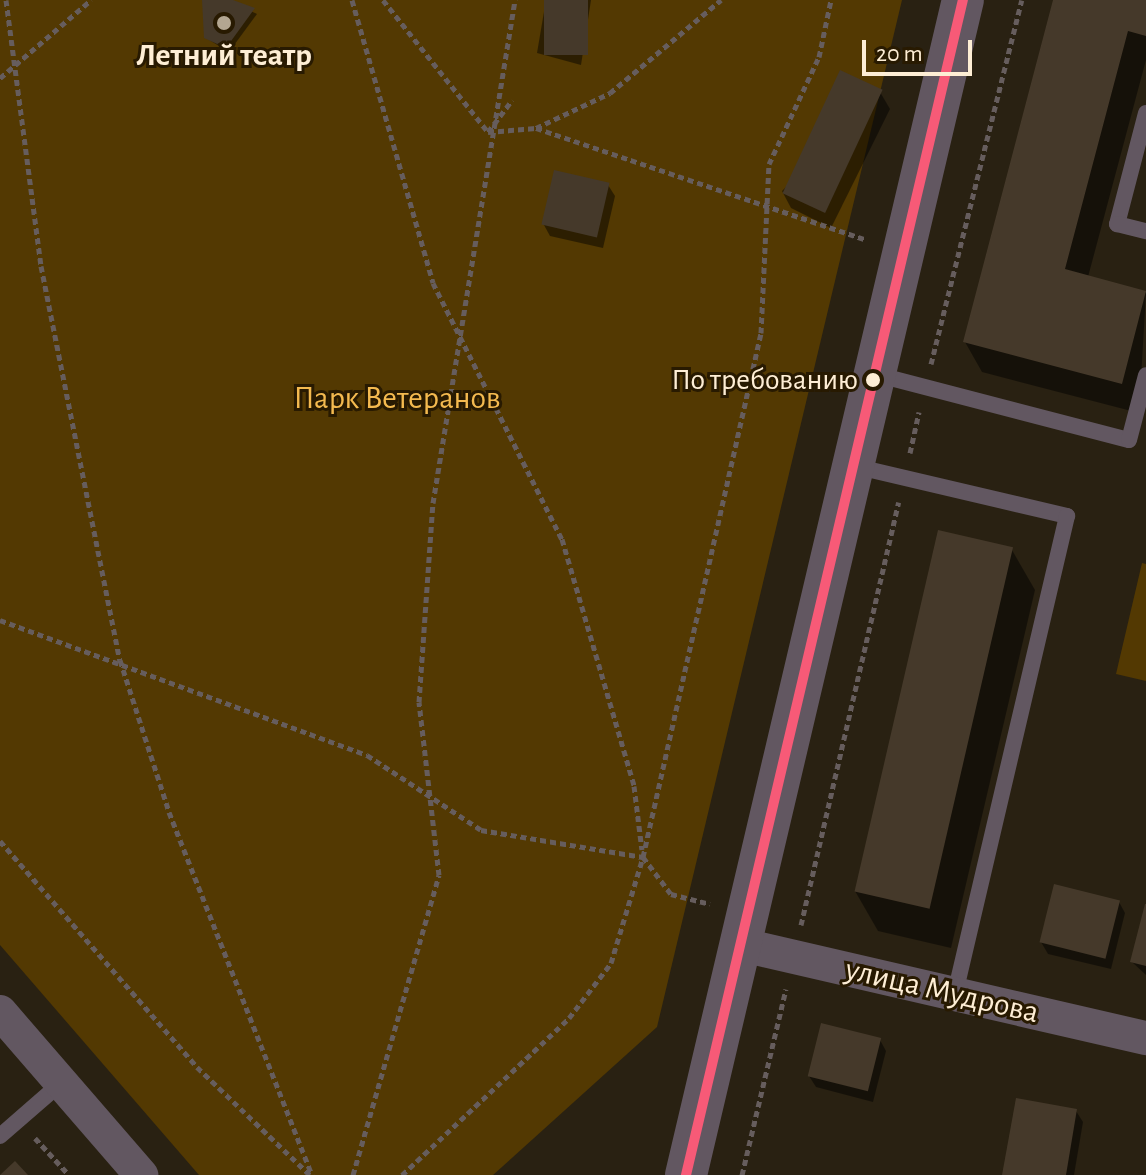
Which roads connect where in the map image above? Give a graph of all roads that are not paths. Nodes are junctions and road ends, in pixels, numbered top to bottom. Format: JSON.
{"nodes":[{"id":1,"x":963,"y":0,"type":"edge"},
{"id":2,"x":1146,"y":113,"type":"edge"},
{"id":3,"x":1146,"y":231,"type":"edge"},
{"id":4,"x":873,"y":373,"type":"junction"},
{"id":5,"x":1146,"y":375,"type":"edge"},
{"id":6,"x":851,"y":465,"type":"junction"},
{"id":7,"x":742,"y":928,"type":"junction"},
{"id":8,"x":955,"y":994,"type":"junction"},
{"id":9,"x":0,"y":1012,"type":"edge"},
{"id":10,"x":1146,"y":1038,"type":"edge"},
{"id":11,"x":61,"y":1083,"type":"junction"},
{"id":12,"x":0,"y":1136,"type":"edge"},
{"id":13,"x":141,"y":1175,"type":"edge"},
{"id":14,"x":686,"y":1175,"type":"edge"}],
"edges":[{"from":1,"to":4,"type":"street"},
{"from":2,"to":3,"type":"lane"},
{"from":4,"to":5,"type":"lane"},
{"from":4,"to":6,"type":"street"},
{"from":6,"to":7,"type":"street"},
{"from":6,"to":8,"type":"lane"},
{"from":7,"to":8,"type":"street","name":"улица Мудрова"},
{"from":7,"to":14,"type":"street"},
{"from":8,"to":10,"type":"street","name":"улица Мудрова"},
{"from":9,"to":11,"type":"street"},
{"from":11,"to":12,"type":"lane"},
{"from":11,"to":13,"type":"street"}]}
